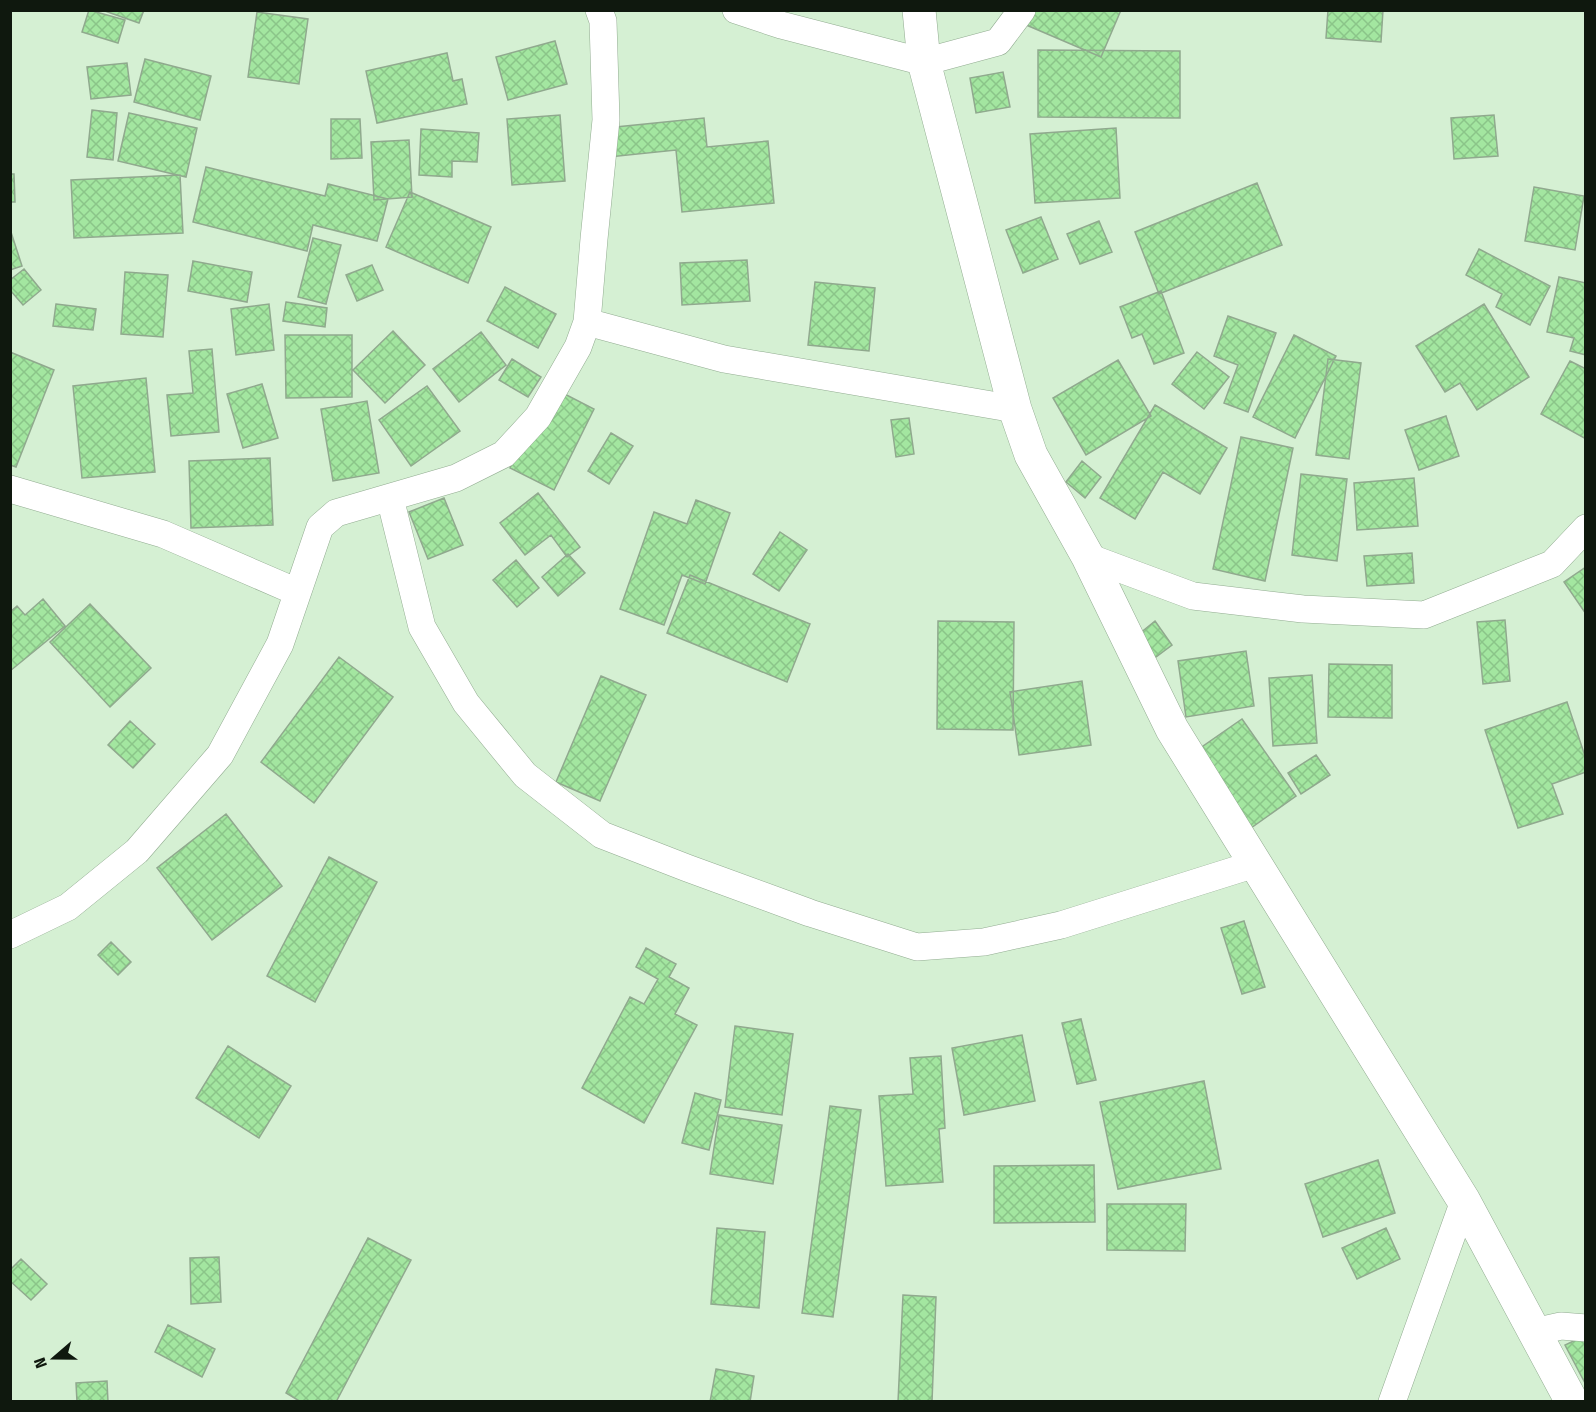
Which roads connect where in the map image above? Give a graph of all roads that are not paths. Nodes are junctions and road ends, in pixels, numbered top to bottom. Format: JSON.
{"nodes":[{"id":1,"x":599,"y":10,"type":"edge"},
{"id":2,"x":736,"y":10,"type":"edge"},
{"id":3,"x":919,"y":10,"type":"edge"},
{"id":4,"x":1022,"y":10,"type":"edge"},
{"id":5,"x":924,"y":62,"type":"junction"},
{"id":6,"x":587,"y":322,"type":"junction"},
{"id":7,"x":1015,"y":408,"type":"junction"},
{"id":8,"x":10,"y":489,"type":"edge"},
{"id":9,"x":390,"y":498,"type":"junction"},
{"id":10,"x":1586,"y":528,"type":"edge"},
{"id":11,"x":1088,"y":557,"type":"junction"},
{"id":12,"x":297,"y":592,"type":"junction"},
{"id":13,"x":1255,"y":864,"type":"junction"},
{"id":14,"x":10,"y":935,"type":"edge"},
{"id":15,"x":1464,"y":1201,"type":"junction"},
{"id":16,"x":1586,"y":1328,"type":"edge"},
{"id":17,"x":1534,"y":1332,"type":"junction"},
{"id":18,"x":1392,"y":1401,"type":"edge"},
{"id":19,"x":1572,"y":1401,"type":"edge"}],
"edges":[{"from":1,"to":6,"type":"street"},
{"from":2,"to":5,"type":"street"},
{"from":3,"to":5,"type":"street"},
{"from":4,"to":5,"type":"street"},
{"from":5,"to":7,"type":"street"},
{"from":6,"to":7,"type":"street"},
{"from":6,"to":9,"type":"street"},
{"from":7,"to":11,"type":"street"},
{"from":8,"to":12,"type":"street"},
{"from":9,"to":12,"type":"street"},
{"from":9,"to":13,"type":"street"},
{"from":10,"to":11,"type":"street"},
{"from":11,"to":13,"type":"street"},
{"from":12,"to":14,"type":"street"},
{"from":13,"to":15,"type":"street"},
{"from":15,"to":17,"type":"street"},
{"from":15,"to":18,"type":"street"},
{"from":16,"to":17,"type":"street"},
{"from":17,"to":19,"type":"street"}]}
